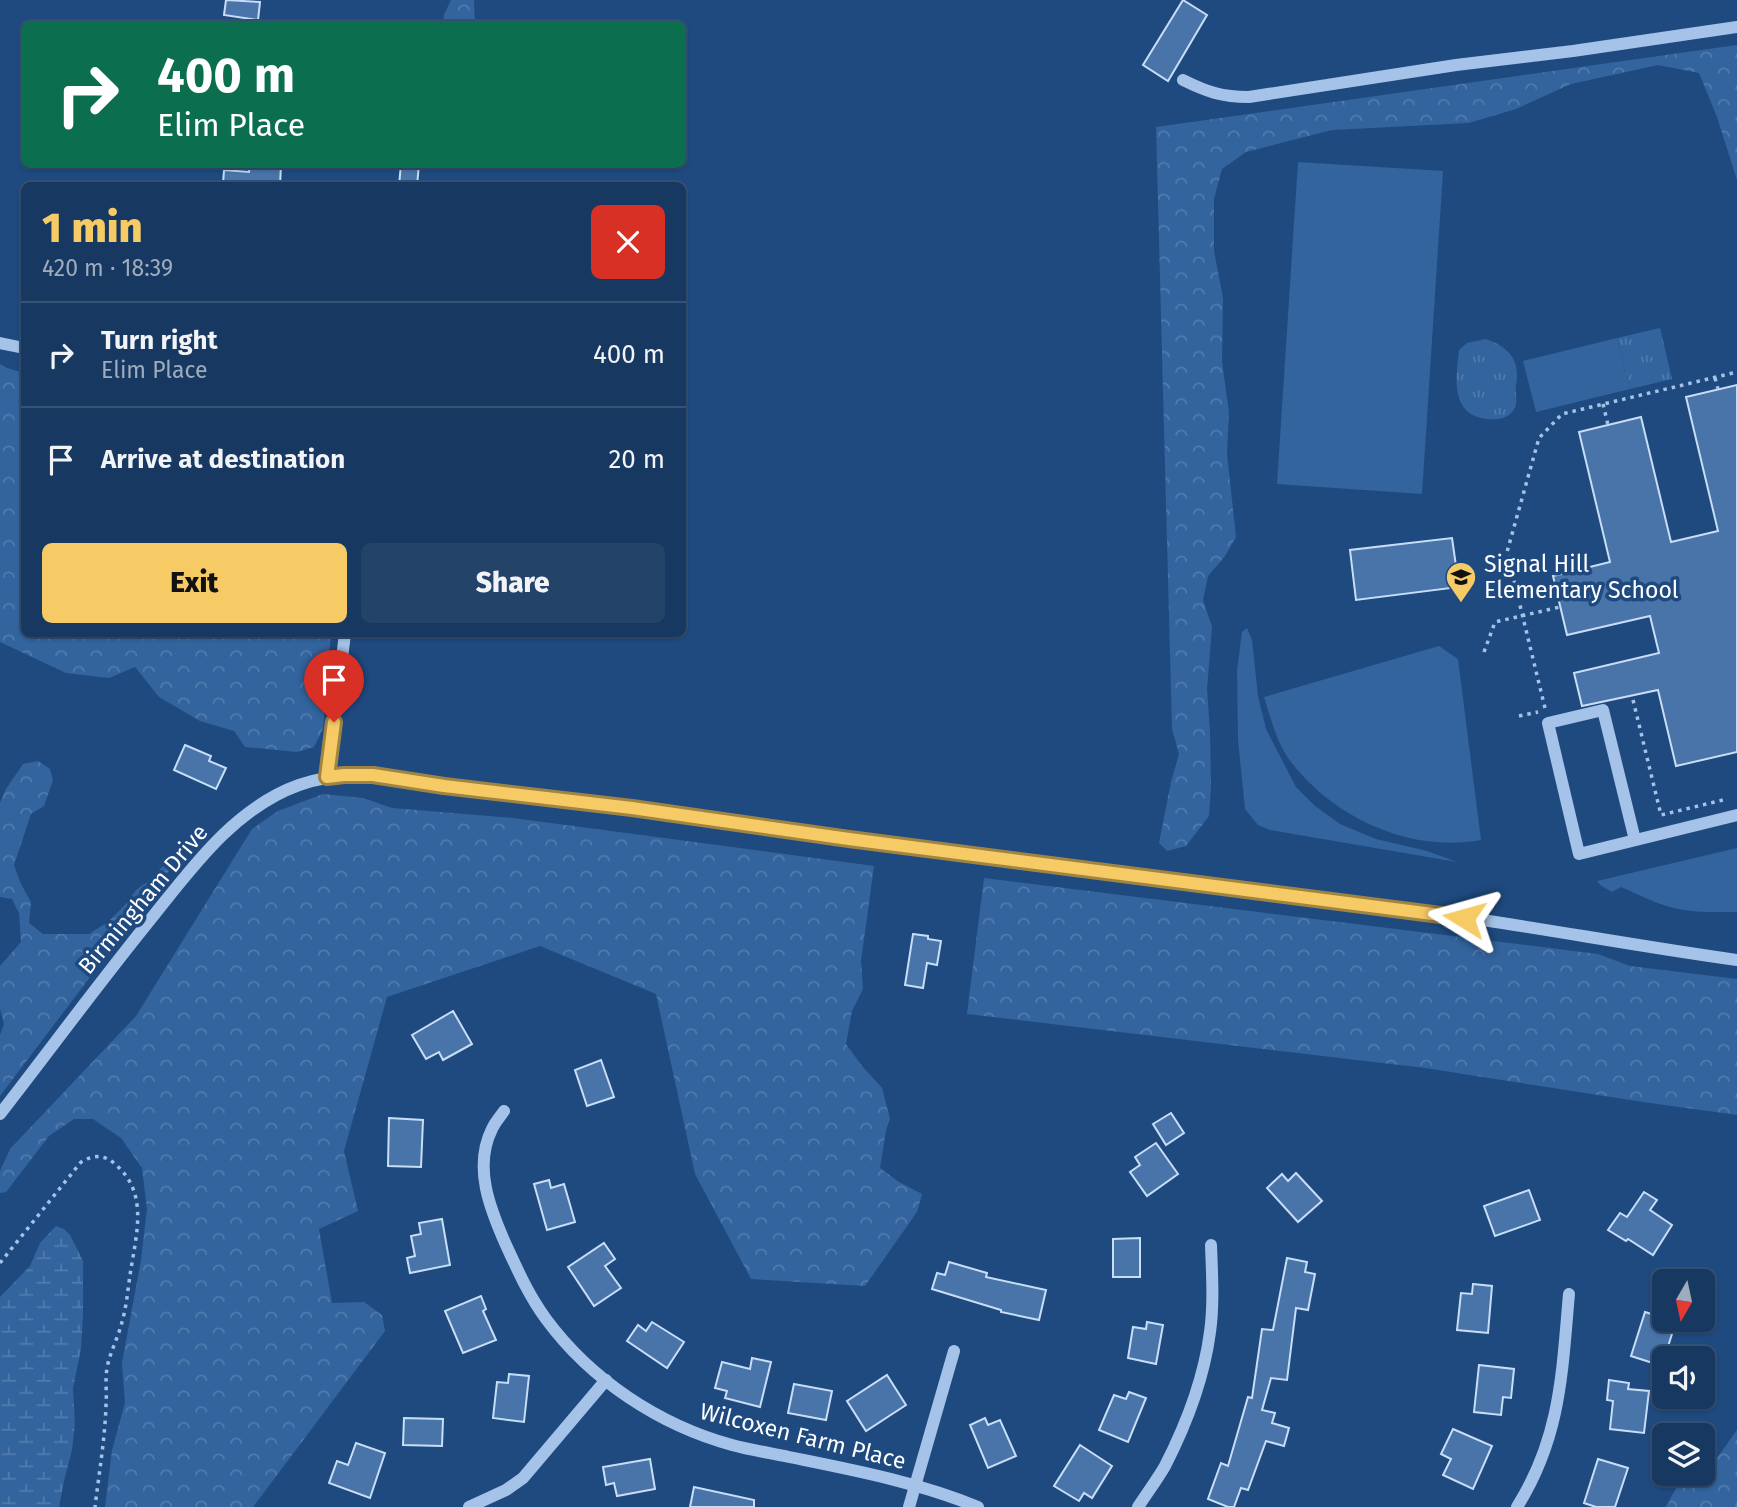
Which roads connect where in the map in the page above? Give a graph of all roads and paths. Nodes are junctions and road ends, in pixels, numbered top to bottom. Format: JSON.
{"nodes":[{"id":1,"x":1737,"y":27,"type":"edge"},
{"id":2,"x":1183,"y":80,"type":"dead end"},
{"id":3,"x":0,"y":343,"type":"edge"},
{"id":4,"x":21,"y":347,"type":"edge"},
{"id":5,"x":1737,"y":372,"type":"edge"},
{"id":6,"x":1715,"y":377,"type":"junction"},
{"id":7,"x":1718,"y":389,"type":"dead end"},
{"id":8,"x":1603,"y":404,"type":"junction"},
{"id":9,"x":1608,"y":425,"type":"dead end"},
{"id":10,"x":1560,"y":607,"type":"dead end"},
{"id":11,"x":1522,"y":615,"type":"junction"},
{"id":12,"x":345,"y":637,"type":"edge"},
{"id":13,"x":1484,"y":652,"type":"dead end"},
{"id":14,"x":1633,"y":699,"type":"dead end"},
{"id":15,"x":1519,"y":716,"type":"dead end"},
{"id":16,"x":327,"y":777,"type":"junction"},
{"id":17,"x":1724,"y":800,"type":"dead end"},
{"id":18,"x":1737,"y":815,"type":"edge"},
{"id":19,"x":1636,"y":840,"type":"junction"},
{"id":20,"x":1737,"y":960,"type":"edge"},
{"id":21,"x":504,"y":1111,"type":"dead end"},
{"id":22,"x":0,"y":1114,"type":"edge"},
{"id":23,"x":1211,"y":1245,"type":"dead end"},
{"id":24,"x":0,"y":1263,"type":"edge"},
{"id":25,"x":1569,"y":1294,"type":"dead end"},
{"id":26,"x":954,"y":1351,"type":"dead end"},
{"id":27,"x":606,"y":1380,"type":"junction"},
{"id":28,"x":916,"y":1485,"type":"junction"},
{"id":29,"x":95,"y":1507,"type":"edge"},
{"id":30,"x":469,"y":1507,"type":"edge"},
{"id":31,"x":909,"y":1507,"type":"edge"},
{"id":32,"x":978,"y":1507,"type":"edge"},
{"id":33,"x":1138,"y":1507,"type":"edge"},
{"id":34,"x":1517,"y":1507,"type":"edge"}],
"edges":[{"from":1,"to":2,"type":"street"},
{"from":3,"to":4,"type":"street"},
{"from":5,"to":6,"type":"path"},
{"from":6,"to":7,"type":"path"},
{"from":6,"to":8,"type":"path"},
{"from":8,"to":9,"type":"path"},
{"from":8,"to":11,"type":"path"},
{"from":10,"to":11,"type":"path"},
{"from":11,"to":13,"type":"path"},
{"from":11,"to":15,"type":"path"},
{"from":12,"to":16,"type":"street"},
{"from":14,"to":17,"type":"path"},
{"from":16,"to":20,"type":"street","name":"Birmingham Drive"},
{"from":16,"to":22,"type":"street","name":"Birmingham Drive"},
{"from":18,"to":19,"type":"street"},
{"from":19,"to":19,"type":"street"},
{"from":21,"to":27,"type":"street","name":"Wilcoxen Farm Place"},
{"from":23,"to":33,"type":"street"},
{"from":24,"to":29,"type":"path"},
{"from":25,"to":34,"type":"street"},
{"from":26,"to":28,"type":"street"},
{"from":27,"to":28,"type":"street","name":"Wilcoxen Farm Place"},
{"from":27,"to":30,"type":"street"},
{"from":28,"to":31,"type":"street"},
{"from":28,"to":32,"type":"street","name":"Wilcoxen Farm Place"}]}
